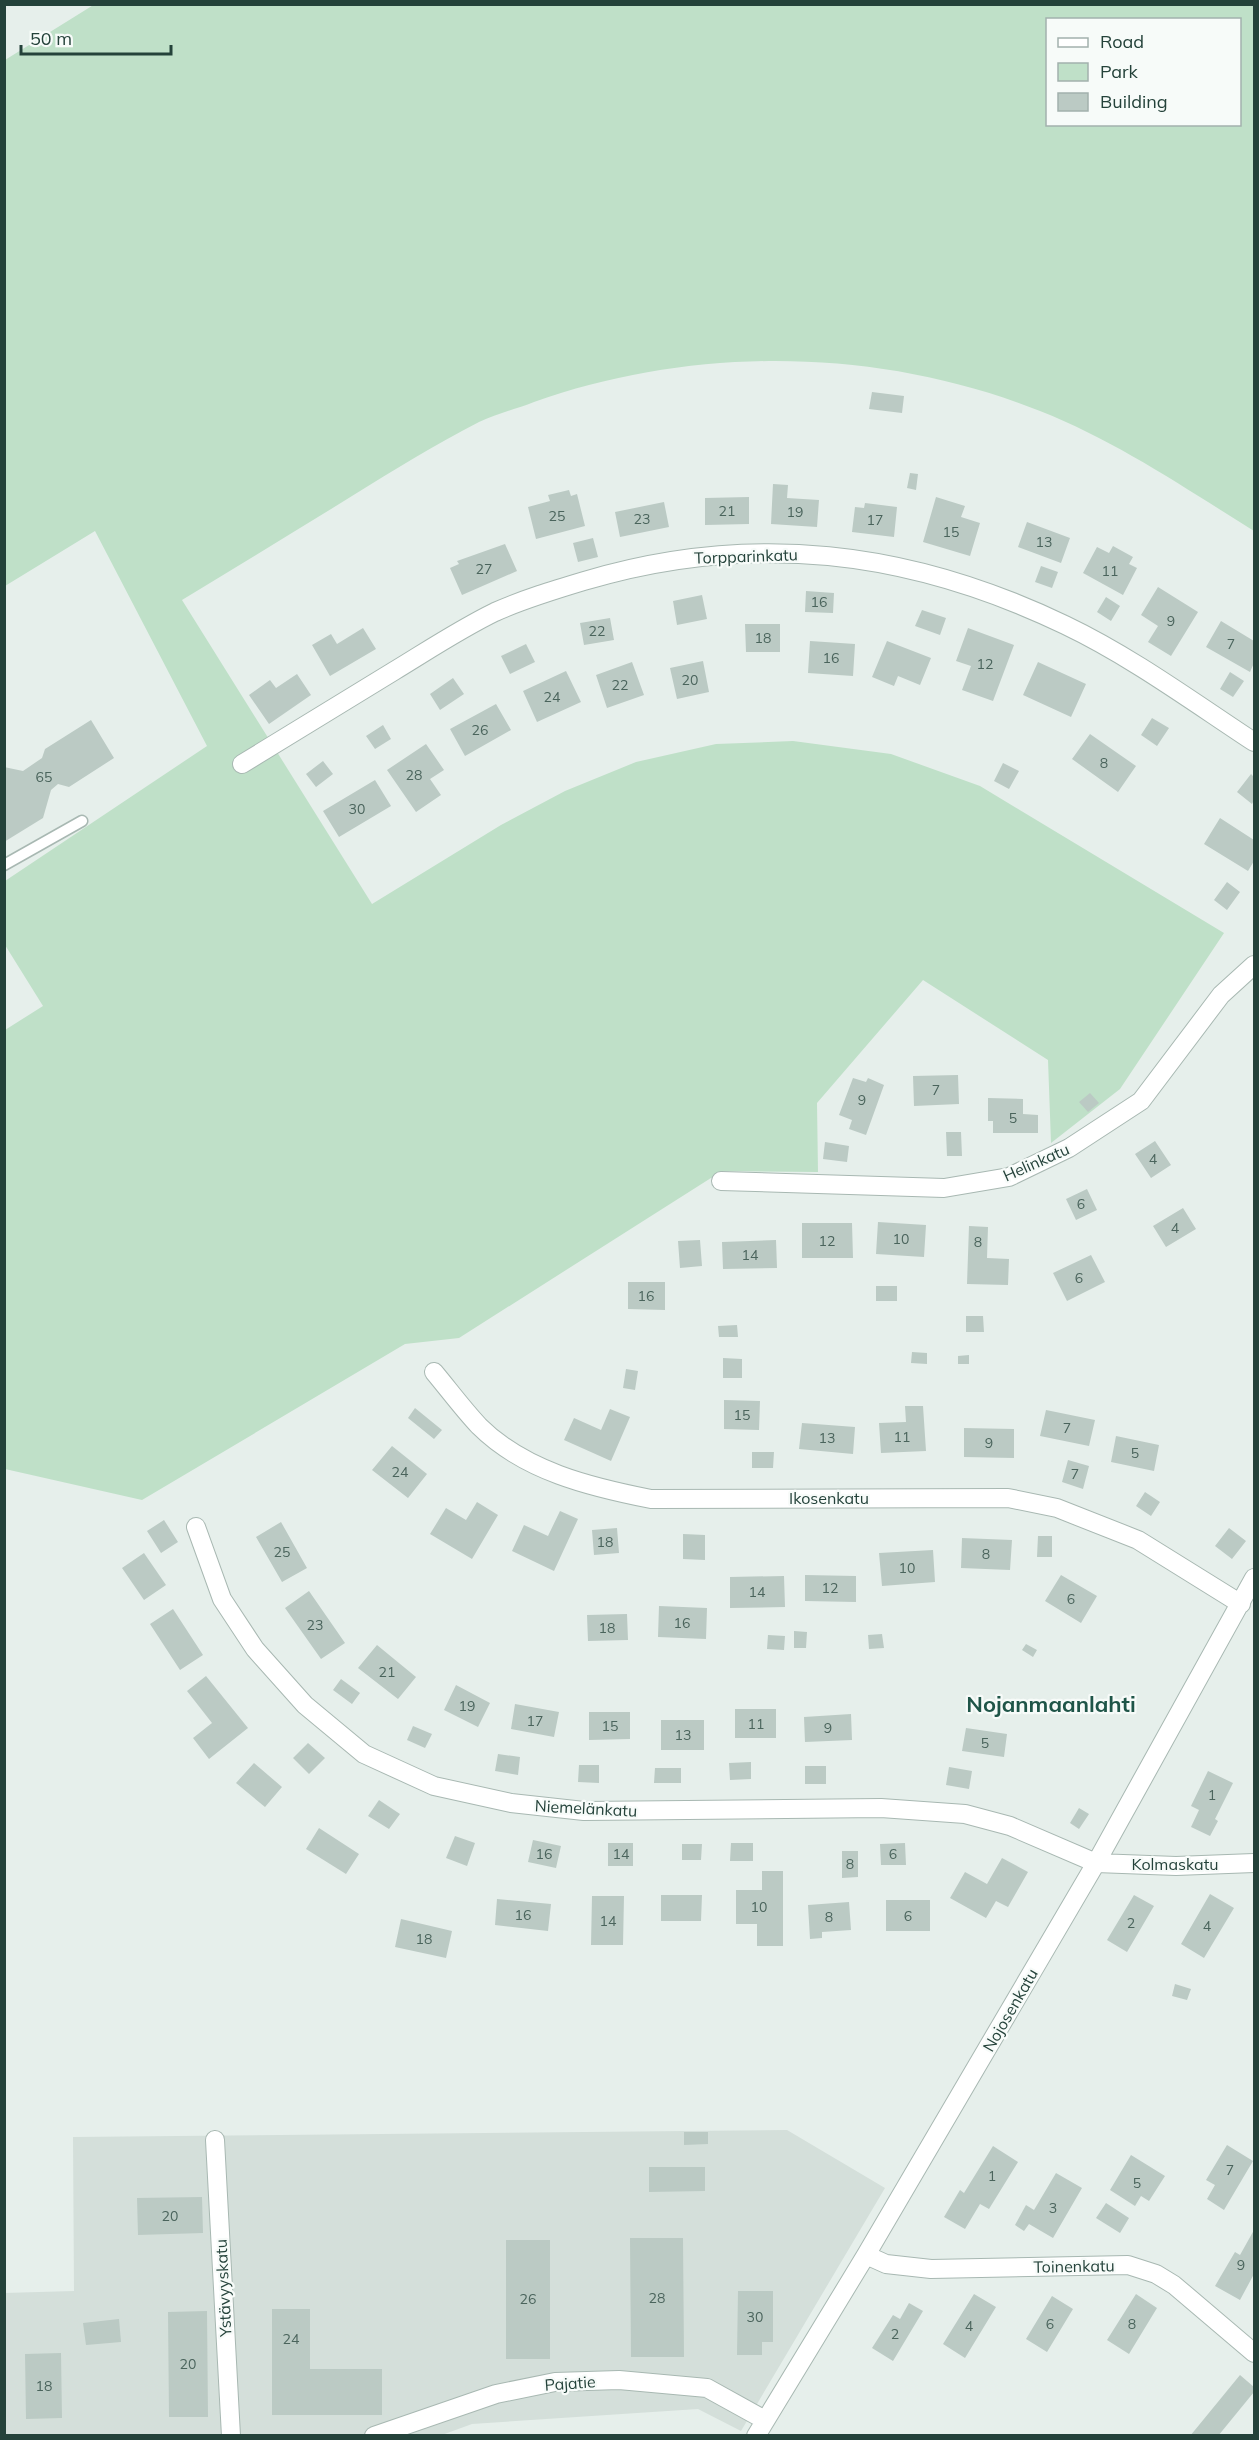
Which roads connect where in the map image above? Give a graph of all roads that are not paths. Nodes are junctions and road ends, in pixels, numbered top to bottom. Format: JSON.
{"nodes":[{"id":1,"x":1254,"y":742,"type":"edge"},
{"id":2,"x":242,"y":764,"type":"dead end"},
{"id":3,"x":82,"y":821,"type":"dead end"},
{"id":4,"x":4,"y":865,"type":"edge"},
{"id":5,"x":1251,"y":976,"type":"edge"},
{"id":6,"x":721,"y":1181,"type":"dead end"},
{"id":7,"x":434,"y":1372,"type":"dead end"},
{"id":8,"x":196,"y":1527,"type":"dead end"},
{"id":9,"x":1254,"y":1582,"type":"edge"},
{"id":10,"x":1241,"y":1604,"type":"junction"},
{"id":11,"x":1096,"y":1863,"type":"junction"},
{"id":12,"x":1254,"y":1863,"type":"edge"},
{"id":13,"x":215,"y":2140,"type":"dead end"},
{"id":14,"x":866,"y":2255,"type":"junction"},
{"id":15,"x":1254,"y":2354,"type":"edge"},
{"id":16,"x":760,"y":2428,"type":"edge"},
{"id":17,"x":231,"y":2436,"type":"edge"},
{"id":18,"x":374,"y":2436,"type":"edge"}],
"edges":[{"from":1,"to":2,"type":"street","name":"Torpparinkatu"},
{"from":3,"to":4,"type":"lane"},
{"from":5,"to":6,"type":"street","name":"Helinkatu"},
{"from":7,"to":10,"type":"street","name":"Ikosenkatu"},
{"from":8,"to":11,"type":"street","name":"Niemelänkatu"},
{"from":9,"to":10,"type":"street","name":"Nojosenkatu"},
{"from":10,"to":11,"type":"street","name":"Nojosenkatu"},
{"from":11,"to":12,"type":"street","name":"Kolmaskatu"},
{"from":11,"to":14,"type":"street","name":"Nojosenkatu"},
{"from":13,"to":17,"type":"street","name":"Ystävyyskatu"},
{"from":14,"to":15,"type":"street","name":"Toinenkatu"},
{"from":14,"to":16,"type":"street","name":"Nojosenkatu"},
{"from":16,"to":18,"type":"street","name":"Pajatie"}]}
